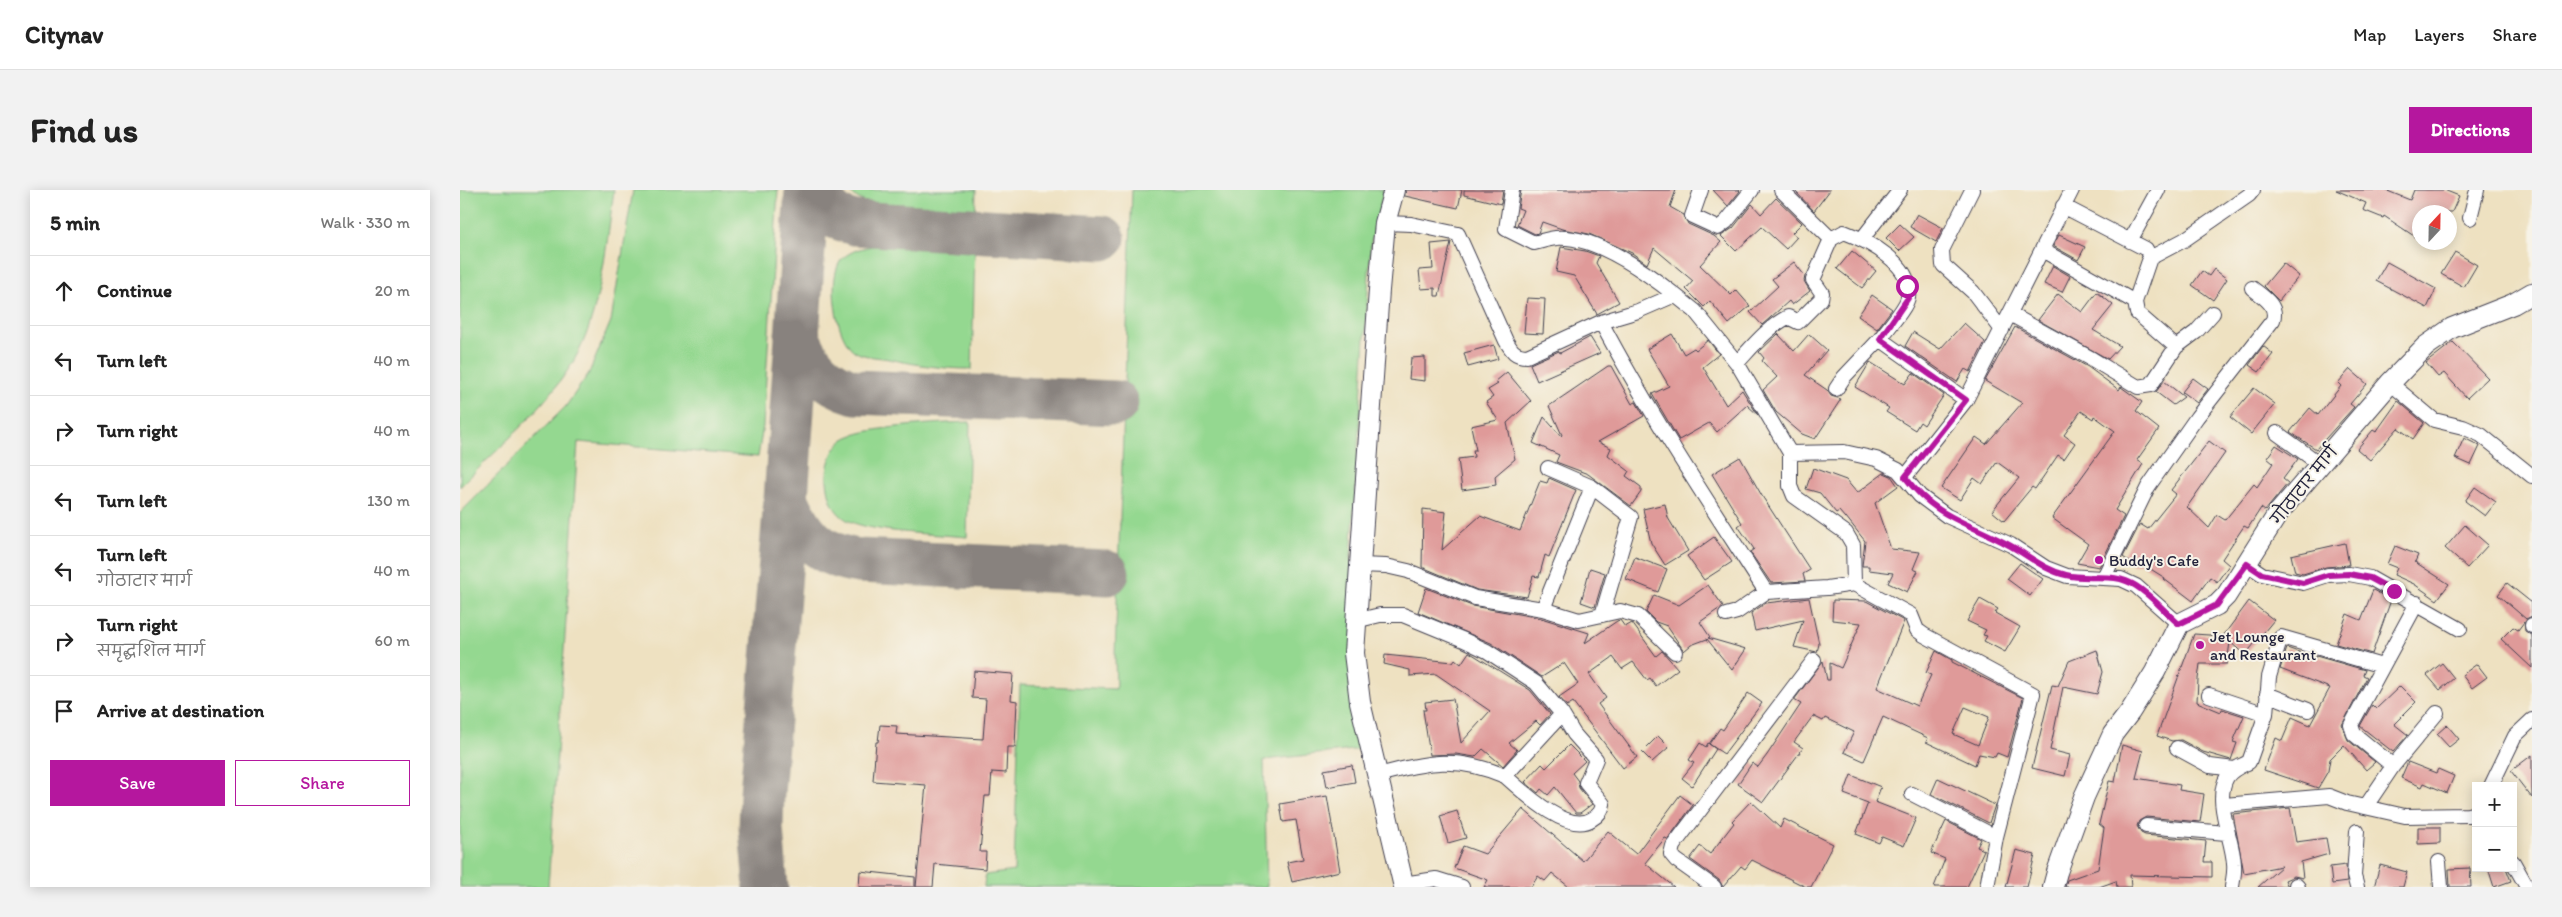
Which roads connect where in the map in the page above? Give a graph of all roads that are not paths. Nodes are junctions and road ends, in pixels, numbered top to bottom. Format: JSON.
{"nodes":[{"id":1,"x":1394,"y":190,"type":"edge"},
{"id":2,"x":1512,"y":190,"type":"edge"},
{"id":3,"x":1701,"y":190,"type":"edge"},
{"id":4,"x":1752,"y":190,"type":"edge"},
{"id":5,"x":1782,"y":190,"type":"edge"},
{"id":6,"x":1900,"y":190,"type":"edge"},
{"id":7,"x":1972,"y":190,"type":"edge"},
{"id":8,"x":2072,"y":190,"type":"edge"},
{"id":9,"x":2158,"y":190,"type":"edge"},
{"id":10,"x":2253,"y":190,"type":"edge"},
{"id":11,"x":2477,"y":190,"type":"edge"},
{"id":12,"x":2064,"y":206,"type":"junction"},
{"id":13,"x":2470,"y":218,"type":"dead end"},
{"id":14,"x":1385,"y":222,"type":"junction"},
{"id":15,"x":1831,"y":239,"type":"junction"},
{"id":16,"x":1862,"y":239,"type":"junction"},
{"id":17,"x":2130,"y":241,"type":"junction"},
{"id":18,"x":2042,"y":250,"type":"junction"},
{"id":19,"x":2150,"y":258,"type":"junction"},
{"id":20,"x":2252,"y":288,"type":"dead end"},
{"id":21,"x":2532,"y":293,"type":"edge"},
{"id":22,"x":1675,"y":295,"type":"junction"},
{"id":23,"x":2135,"y":302,"type":"junction"},
{"id":24,"x":2010,"y":314,"type":"junction"},
{"id":25,"x":2213,"y":314,"type":"dead end"},
{"id":26,"x":1601,"y":322,"type":"junction"},
{"id":27,"x":2002,"y":330,"type":"junction"},
{"id":28,"x":1880,"y":339,"type":"junction"},
{"id":29,"x":2176,"y":347,"type":"junction"},
{"id":30,"x":1737,"y":363,"type":"junction"},
{"id":31,"x":2390,"y":382,"type":"junction"},
{"id":32,"x":1836,"y":389,"type":"dead end"},
{"id":33,"x":1966,"y":400,"type":"junction"},
{"id":34,"x":2277,"y":433,"type":"dead end"},
{"id":35,"x":1790,"y":454,"type":"junction"},
{"id":36,"x":2321,"y":464,"type":"junction"},
{"id":37,"x":1548,"y":468,"type":"dead end"},
{"id":38,"x":2532,"y":476,"type":"edge"},
{"id":39,"x":1905,"y":477,"type":"junction"},
{"id":40,"x":1592,"y":487,"type":"junction"},
{"id":41,"x":2247,"y":564,"type":"junction"},
{"id":42,"x":1359,"y":565,"type":"junction"},
{"id":43,"x":2104,"y":576,"type":"junction"},
{"id":44,"x":1854,"y":584,"type":"junction"},
{"id":45,"x":1766,"y":592,"type":"junction"},
{"id":46,"x":2417,"y":603,"type":"junction"},
{"id":47,"x":1543,"y":609,"type":"junction"},
{"id":48,"x":1602,"y":615,"type":"junction"},
{"id":49,"x":1726,"y":615,"type":"dead end"},
{"id":50,"x":1355,"y":621,"type":"junction"},
{"id":51,"x":2179,"y":624,"type":"junction"},
{"id":52,"x":2460,"y":629,"type":"dead end"},
{"id":53,"x":1675,"y":652,"type":"dead end"},
{"id":54,"x":1814,"y":660,"type":"dead end"},
{"id":55,"x":2382,"y":666,"type":"junction"},
{"id":56,"x":2267,"y":694,"type":"junction"},
{"id":57,"x":2209,"y":695,"type":"dead end"},
{"id":58,"x":2308,"y":710,"type":"dead end"},
{"id":59,"x":2437,"y":713,"type":"dead end"},
{"id":60,"x":1562,"y":714,"type":"junction"},
{"id":61,"x":2266,"y":714,"type":"junction"},
{"id":62,"x":2532,"y":720,"type":"edge"},
{"id":63,"x":2177,"y":748,"type":"dead end"},
{"id":64,"x":2393,"y":766,"type":"junction"},
{"id":65,"x":2234,"y":769,"type":"junction"},
{"id":66,"x":1378,"y":775,"type":"junction"},
{"id":67,"x":1505,"y":776,"type":"junction"},
{"id":68,"x":2493,"y":782,"type":"edge"},
{"id":69,"x":1912,"y":794,"type":"dead end"},
{"id":70,"x":2224,"y":805,"type":"junction"},
{"id":71,"x":2366,"y":806,"type":"junction"},
{"id":72,"x":2472,"y":814,"type":"edge"},
{"id":73,"x":2146,"y":826,"type":"dead end"},
{"id":74,"x":2357,"y":830,"type":"dead end"},
{"id":75,"x":2226,"y":833,"type":"junction"},
{"id":76,"x":1996,"y":837,"type":"junction"},
{"id":77,"x":2439,"y":862,"type":"dead end"},
{"id":78,"x":2517,"y":869,"type":"edge"},
{"id":79,"x":1403,"y":886,"type":"edge"},
{"id":80,"x":1462,"y":887,"type":"edge"},
{"id":81,"x":1714,"y":887,"type":"edge"},
{"id":82,"x":1987,"y":887,"type":"edge"},
{"id":83,"x":2053,"y":887,"type":"edge"},
{"id":84,"x":2232,"y":887,"type":"edge"},
{"id":85,"x":2357,"y":887,"type":"edge"},
{"id":86,"x":2440,"y":887,"type":"edge"},
{"id":87,"x":2527,"y":887,"type":"edge"}],
"edges":[{"from":1,"to":14,"type":"street"},
{"from":2,"to":22,"type":"street"},
{"from":3,"to":4,"type":"street"},
{"from":5,"to":15,"type":"street"},
{"from":6,"to":16,"type":"street"},
{"from":7,"to":27,"type":"street"},
{"from":8,"to":12,"type":"street"},
{"from":9,"to":17,"type":"street"},
{"from":10,"to":19,"type":"street"},
{"from":11,"to":13,"type":"street"},
{"from":12,"to":17,"type":"street"},
{"from":12,"to":18,"type":"street"},
{"from":14,"to":26,"type":"street"},
{"from":14,"to":42,"type":"street"},
{"from":15,"to":16,"type":"street"},
{"from":15,"to":30,"type":"street"},
{"from":16,"to":28,"type":"street"},
{"from":17,"to":19,"type":"street"},
{"from":18,"to":23,"type":"street"},
{"from":18,"to":24,"type":"street"},
{"from":19,"to":23,"type":"street"},
{"from":20,"to":43,"type":"street"},
{"from":21,"to":31,"type":"street","name":"गोठाटार मार्ग"},
{"from":22,"to":26,"type":"street"},
{"from":22,"to":30,"type":"street"},
{"from":23,"to":29,"type":"street"},
{"from":24,"to":27,"type":"street"},
{"from":24,"to":29,"type":"street"},
{"from":25,"to":29,"type":"street"},
{"from":26,"to":45,"type":"street"},
{"from":27,"to":33,"type":"street"},
{"from":28,"to":32,"type":"street"},
{"from":28,"to":33,"type":"street"},
{"from":30,"to":35,"type":"street"},
{"from":31,"to":36,"type":"street","name":"गोठाटार मार्ग"},
{"from":31,"to":38,"type":"street"},
{"from":33,"to":39,"type":"street"},
{"from":34,"to":36,"type":"street"},
{"from":35,"to":39,"type":"street"},
{"from":35,"to":44,"type":"street"},
{"from":36,"to":41,"type":"street","name":"गोठाटार मार्ग"},
{"from":37,"to":40,"type":"street"},
{"from":39,"to":43,"type":"street"},
{"from":40,"to":47,"type":"street"},
{"from":40,"to":48,"type":"street"},
{"from":41,"to":46,"type":"street"},
{"from":41,"to":51,"type":"street","name":"गोठाटार मार्ग"},
{"from":42,"to":47,"type":"street"},
{"from":42,"to":50,"type":"street"},
{"from":43,"to":51,"type":"street"},
{"from":44,"to":45,"type":"street"},
{"from":44,"to":76,"type":"street"},
{"from":45,"to":49,"type":"street"},
{"from":46,"to":52,"type":"street"},
{"from":46,"to":55,"type":"street"},
{"from":47,"to":48,"type":"street"},
{"from":48,"to":53,"type":"street"},
{"from":50,"to":60,"type":"street"},
{"from":50,"to":66,"type":"street"},
{"from":51,"to":83,"type":"street"},
{"from":54,"to":81,"type":"street"},
{"from":55,"to":56,"type":"street"},
{"from":55,"to":64,"type":"street"},
{"from":56,"to":58,"type":"street"},
{"from":56,"to":61,"type":"street"},
{"from":57,"to":61,"type":"street"},
{"from":59,"to":64,"type":"street"},
{"from":60,"to":67,"type":"street"},
{"from":60,"to":67,"type":"street"},
{"from":61,"to":65,"type":"street"},
{"from":62,"to":68,"type":"street"},
{"from":63,"to":65,"type":"street"},
{"from":64,"to":71,"type":"street"},
{"from":65,"to":70,"type":"street"},
{"from":66,"to":67,"type":"street"},
{"from":66,"to":79,"type":"street"},
{"from":69,"to":76,"type":"street"},
{"from":70,"to":71,"type":"street"},
{"from":70,"to":75,"type":"street"},
{"from":71,"to":72,"type":"street"},
{"from":73,"to":75,"type":"street"},
{"from":74,"to":85,"type":"street"},
{"from":75,"to":84,"type":"street"},
{"from":76,"to":82,"type":"street"},
{"from":77,"to":86,"type":"street"},
{"from":78,"to":87,"type":"street"},
{"from":79,"to":80,"type":"street"}]}
